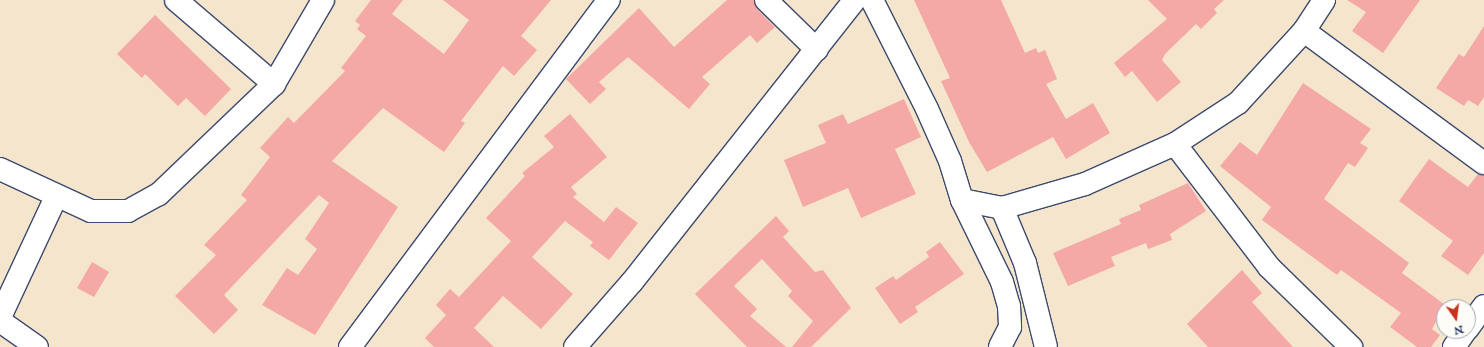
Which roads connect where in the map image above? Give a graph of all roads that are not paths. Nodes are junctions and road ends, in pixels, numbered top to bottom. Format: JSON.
{"nodes":[{"id":1,"x":176,"y":0,"type":"edge"},
{"id":2,"x":323,"y":0,"type":"edge"},
{"id":3,"x":609,"y":0,"type":"edge"},
{"id":4,"x":766,"y":0,"type":"edge"},
{"id":5,"x":855,"y":0,"type":"edge"},
{"id":6,"x":872,"y":0,"type":"edge"},
{"id":7,"x":1324,"y":0,"type":"edge"},
{"id":8,"x":1304,"y":31,"type":"junction"},
{"id":9,"x":818,"y":50,"type":"junction"},
{"id":10,"x":274,"y":84,"type":"junction"},
{"id":11,"x":1175,"y":144,"type":"junction"},
{"id":12,"x":1484,"y":164,"type":"edge"},
{"id":13,"x":0,"y":169,"type":"edge"},
{"id":14,"x":56,"y":197,"type":"junction"},
{"id":15,"x":962,"y":200,"type":"junction"},
{"id":16,"x":1002,"y":208,"type":"junction"},
{"id":17,"x":1484,"y":306,"type":"edge"},
{"id":18,"x":0,"y":317,"type":"edge"},
{"id":19,"x":1476,"y":317,"type":"edge"},
{"id":20,"x":0,"y":321,"type":"edge"},
{"id":21,"x":37,"y":347,"type":"edge"},
{"id":22,"x":350,"y":347,"type":"edge"},
{"id":23,"x":575,"y":347,"type":"edge"},
{"id":24,"x":1000,"y":347,"type":"edge"},
{"id":25,"x":1046,"y":347,"type":"edge"},
{"id":26,"x":1351,"y":347,"type":"edge"}],
"edges":[{"from":1,"to":10,"type":"street"},
{"from":2,"to":10,"type":"street"},
{"from":3,"to":22,"type":"street"},
{"from":4,"to":9,"type":"street"},
{"from":5,"to":9,"type":"street"},
{"from":6,"to":15,"type":"street"},
{"from":7,"to":8,"type":"street"},
{"from":8,"to":11,"type":"street"},
{"from":8,"to":12,"type":"street"},
{"from":9,"to":23,"type":"street"},
{"from":10,"to":14,"type":"street"},
{"from":11,"to":16,"type":"street"},
{"from":11,"to":26,"type":"street"},
{"from":13,"to":14,"type":"street"},
{"from":14,"to":18,"type":"street"},
{"from":15,"to":16,"type":"street"},
{"from":15,"to":24,"type":"street"},
{"from":16,"to":25,"type":"street"},
{"from":17,"to":19,"type":"street"},
{"from":20,"to":21,"type":"street"}]}
